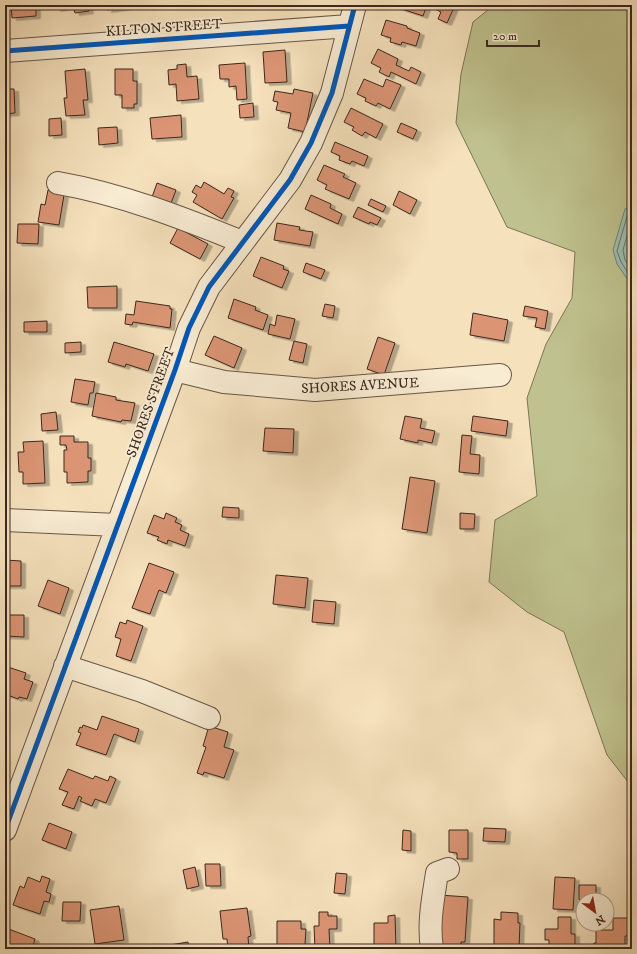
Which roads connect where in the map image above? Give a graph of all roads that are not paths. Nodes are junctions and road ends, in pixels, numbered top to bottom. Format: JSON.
{"nodes":[{"id":1,"x":355,"y":5,"type":"edge"},
{"id":2,"x":349,"y":26,"type":"junction"},
{"id":3,"x":5,"y":51,"type":"edge"},
{"id":4,"x":58,"y":183,"type":"dead end"},
{"id":5,"x":242,"y":242,"type":"junction"},
{"id":6,"x":175,"y":370,"type":"junction"},
{"id":7,"x":500,"y":375,"type":"dead end"},
{"id":8,"x":5,"y":520,"type":"edge"},
{"id":9,"x":117,"y":525,"type":"junction"},
{"id":10,"x":65,"y":666,"type":"junction"},
{"id":11,"x":209,"y":718,"type":"dead end"},
{"id":12,"x":7,"y":816,"type":"edge"},
{"id":13,"x":448,"y":870,"type":"dead end"},
{"id":14,"x":432,"y":949,"type":"edge"}],
"edges":[{"from":1,"to":2,"type":"street","name":"SHORES STREET"},
{"from":2,"to":3,"type":"street","name":"KILTON STREET"},
{"from":2,"to":5,"type":"street","name":"SHORES STREET"},
{"from":4,"to":5,"type":"street"},
{"from":5,"to":6,"type":"street","name":"SHORES STREET"},
{"from":6,"to":7,"type":"street","name":"SHORES AVENUE"},
{"from":6,"to":9,"type":"street","name":"SHORES STREET"},
{"from":8,"to":9,"type":"street"},
{"from":9,"to":10,"type":"street","name":"SHORES STREET"},
{"from":10,"to":11,"type":"street"},
{"from":10,"to":12,"type":"street","name":"SHORES STREET"},
{"from":13,"to":14,"type":"street"}]}
